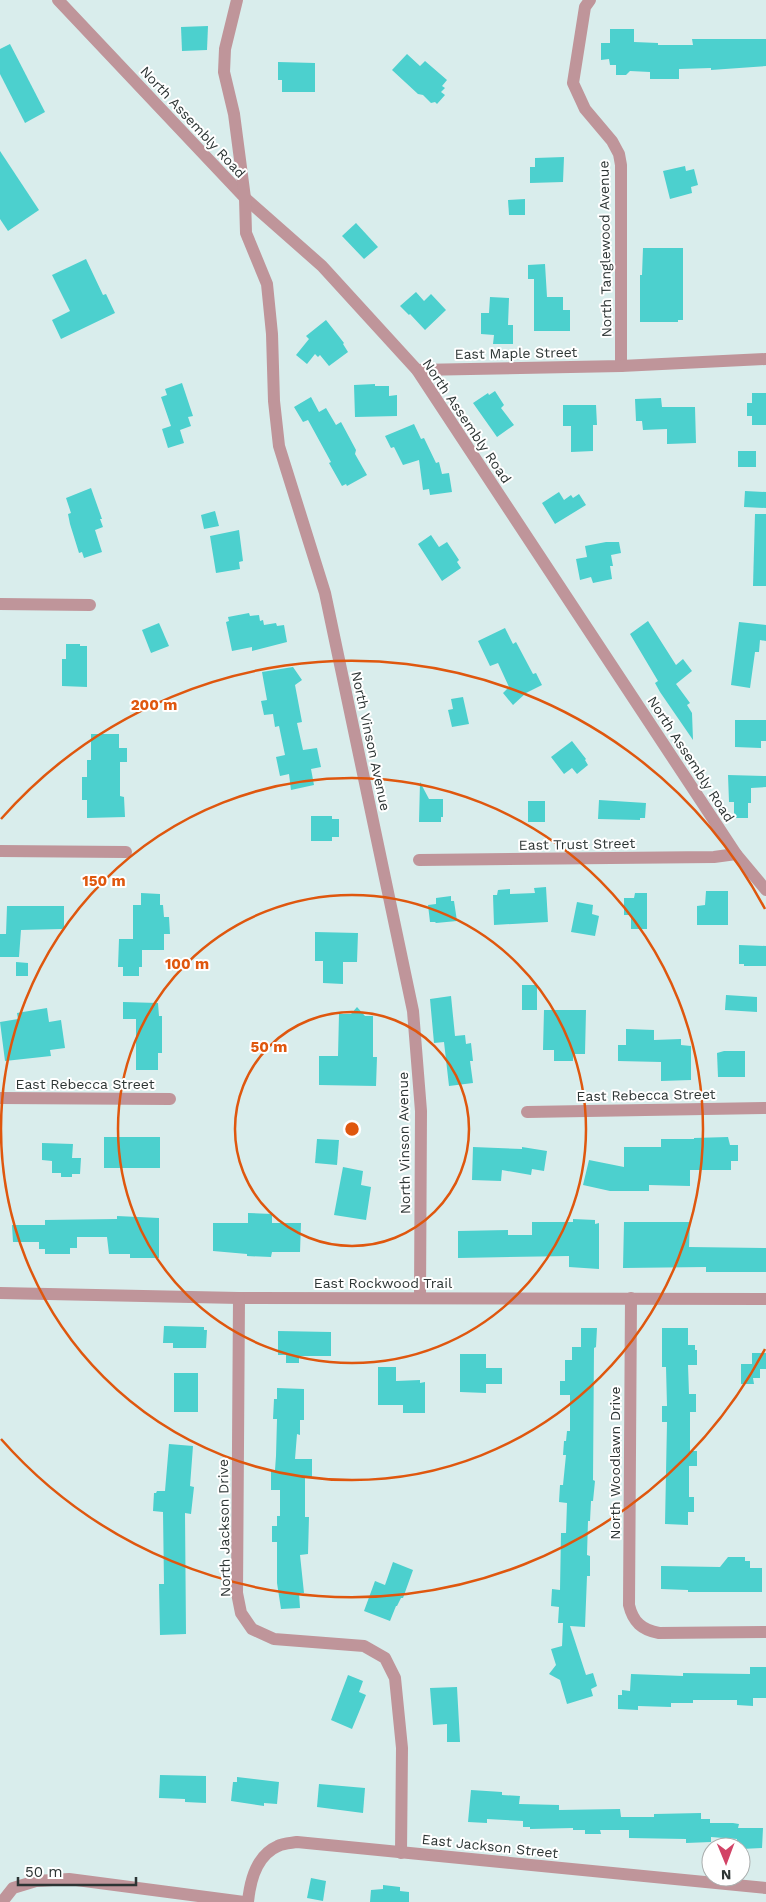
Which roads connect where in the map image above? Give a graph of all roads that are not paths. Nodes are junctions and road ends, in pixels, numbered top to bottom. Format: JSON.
{"nodes":[{"id":1,"x":58,"y":0,"type":"edge"},
{"id":2,"x":236,"y":0,"type":"edge"},
{"id":3,"x":590,"y":0,"type":"edge"},
{"id":4,"x":245,"y":198,"type":"junction"},
{"id":5,"x":766,"y":360,"type":"edge"},
{"id":6,"x":621,"y":366,"type":"junction"},
{"id":7,"x":416,"y":370,"type":"junction"},
{"id":8,"x":0,"y":604,"type":"edge"},
{"id":9,"x":90,"y":604,"type":"dead end"},
{"id":10,"x":0,"y":850,"type":"edge"},
{"id":11,"x":126,"y":852,"type":"dead end"},
{"id":12,"x":736,"y":854,"type":"junction"},
{"id":13,"x":419,"y":860,"type":"dead end"},
{"id":14,"x":766,"y":890,"type":"edge"},
{"id":15,"x":0,"y":1098,"type":"edge"},
{"id":16,"x":170,"y":1099,"type":"dead end"},
{"id":17,"x":766,"y":1108,"type":"edge"},
{"id":18,"x":527,"y":1112,"type":"dead end"},
{"id":19,"x":0,"y":1293,"type":"edge"},
{"id":20,"x":239,"y":1298,"type":"junction"},
{"id":21,"x":420,"y":1298,"type":"junction"},
{"id":22,"x":631,"y":1298,"type":"junction"},
{"id":23,"x":766,"y":1299,"type":"edge"},
{"id":24,"x":766,"y":1632,"type":"edge"},
{"id":25,"x":401,"y":1853,"type":"junction"},
{"id":26,"x":766,"y":1888,"type":"edge"},
{"id":27,"x":2,"y":1902,"type":"edge"},
{"id":28,"x":244,"y":1902,"type":"edge"},
{"id":29,"x":248,"y":1902,"type":"edge"}],
"edges":[{"from":1,"to":4,"type":"street","name":"North Assembly Road"},
{"from":2,"to":4,"type":"street","name":"North Vinson Avenue"},
{"from":3,"to":6,"type":"street","name":"North Tanglewood Avenue"},
{"from":4,"to":7,"type":"street","name":"North Assembly Road"},
{"from":4,"to":21,"type":"street","name":"North Vinson Avenue"},
{"from":5,"to":6,"type":"street","name":"East Maple Street"},
{"from":6,"to":7,"type":"street","name":"East Maple Street"},
{"from":7,"to":12,"type":"street","name":"North Assembly Road"},
{"from":8,"to":9,"type":"street"},
{"from":10,"to":11,"type":"street"},
{"from":12,"to":13,"type":"street","name":"East Trust Street"},
{"from":12,"to":14,"type":"street","name":"North Assembly Road"},
{"from":15,"to":16,"type":"street","name":"East Rebecca Street"},
{"from":17,"to":18,"type":"street","name":"East Rebecca Street"},
{"from":19,"to":20,"type":"street","name":"East Rockwood Trail"},
{"from":20,"to":21,"type":"street","name":"East Rockwood Trail"},
{"from":20,"to":25,"type":"street","name":"North Jackson Drive"},
{"from":21,"to":22,"type":"street","name":"East Rockwood Trail"},
{"from":22,"to":23,"type":"street","name":"East Rockwood Trail"},
{"from":22,"to":24,"type":"street","name":"North Woodlawn Drive"},
{"from":25,"to":26,"type":"street","name":"East Jackson Street"},
{"from":25,"to":29,"type":"street","name":"East Jackson Street"},
{"from":27,"to":28,"type":"street"}]}
